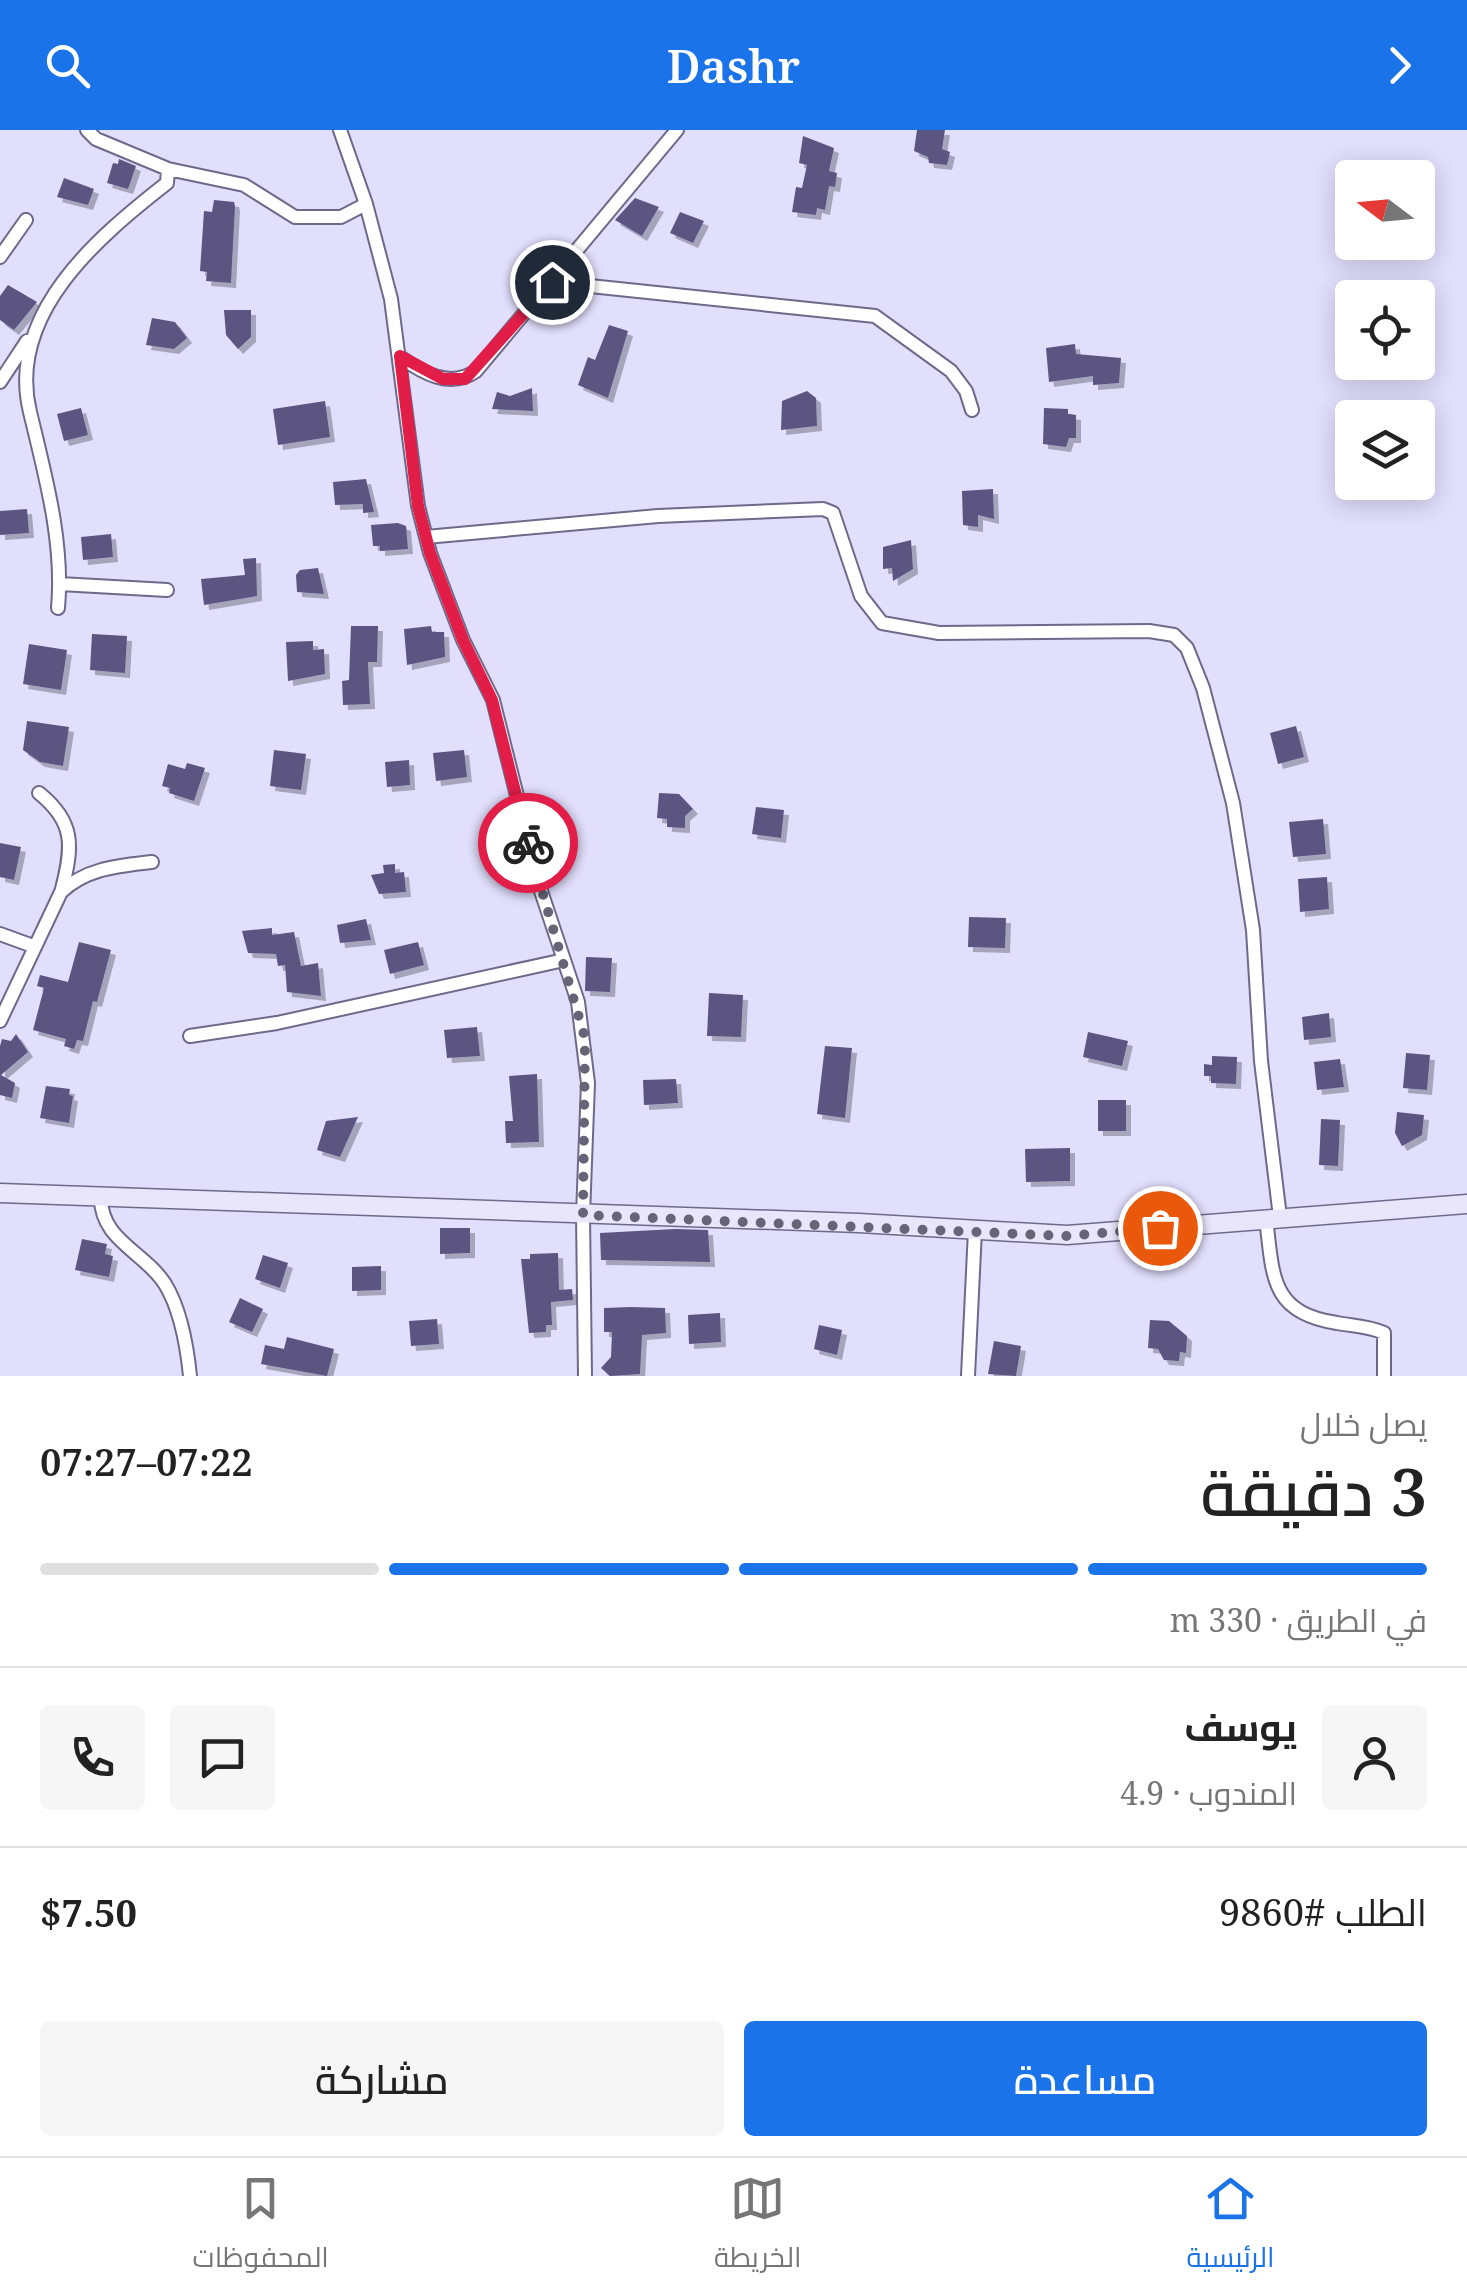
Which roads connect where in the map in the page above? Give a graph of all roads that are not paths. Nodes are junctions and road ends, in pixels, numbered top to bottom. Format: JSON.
{"nodes":[{"id":1,"x":87,"y":130,"type":"edge"},
{"id":2,"x":340,"y":130,"type":"edge"},
{"id":3,"x":677,"y":130,"type":"edge"},
{"id":4,"x":168,"y":169,"type":"junction"},
{"id":5,"x":366,"y":204,"type":"junction"},
{"id":6,"x":26,"y":220,"type":"dead end"},
{"id":7,"x":0,"y":257,"type":"edge"},
{"id":8,"x":552,"y":282,"type":"junction"},
{"id":9,"x":29,"y":339,"type":"junction"},
{"id":10,"x":400,"y":356,"type":"junction"},
{"id":11,"x":0,"y":382,"type":"edge"},
{"id":12,"x":972,"y":410,"type":"dead end"},
{"id":13,"x":426,"y":537,"type":"junction"},
{"id":14,"x":60,"y":584,"type":"junction"},
{"id":15,"x":166,"y":590,"type":"dead end"},
{"id":16,"x":58,"y":608,"type":"dead end"},
{"id":17,"x":39,"y":793,"type":"dead end"},
{"id":18,"x":152,"y":862,"type":"dead end"},
{"id":19,"x":61,"y":892,"type":"junction"},
{"id":20,"x":0,"y":934,"type":"edge"},
{"id":21,"x":33,"y":946,"type":"junction"},
{"id":22,"x":564,"y":960,"type":"junction"},
{"id":23,"x":0,"y":1021,"type":"edge"},
{"id":24,"x":190,"y":1036,"type":"dead end"},
{"id":25,"x":0,"y":1192,"type":"edge"},
{"id":26,"x":101,"y":1197,"type":"junction"},
{"id":27,"x":1467,"y":1204,"type":"edge"},
{"id":28,"x":583,"y":1215,"type":"junction"},
{"id":29,"x":1273,"y":1217,"type":"junction"},
{"id":30,"x":974,"y":1230,"type":"junction"},
{"id":31,"x":190,"y":1376,"type":"edge"},
{"id":32,"x":585,"y":1376,"type":"edge"},
{"id":33,"x":968,"y":1376,"type":"edge"},
{"id":34,"x":1384,"y":1376,"type":"edge"}],
"edges":[{"from":1,"to":4,"type":"street"},
{"from":2,"to":5,"type":"street"},
{"from":3,"to":8,"type":"street"},
{"from":4,"to":5,"type":"street"},
{"from":4,"to":9,"type":"street"},
{"from":5,"to":10,"type":"street"},
{"from":6,"to":7,"type":"street"},
{"from":8,"to":10,"type":"street"},
{"from":8,"to":12,"type":"street"},
{"from":9,"to":11,"type":"street"},
{"from":9,"to":14,"type":"street"},
{"from":10,"to":13,"type":"street"},
{"from":13,"to":22,"type":"street"},
{"from":13,"to":29,"type":"street"},
{"from":14,"to":15,"type":"street"},
{"from":14,"to":16,"type":"street"},
{"from":17,"to":19,"type":"street"},
{"from":18,"to":19,"type":"street"},
{"from":19,"to":21,"type":"street"},
{"from":20,"to":21,"type":"street"},
{"from":21,"to":23,"type":"street"},
{"from":22,"to":24,"type":"street"},
{"from":22,"to":28,"type":"street"},
{"from":25,"to":26,"type":"street"},
{"from":26,"to":28,"type":"street"},
{"from":26,"to":31,"type":"street"},
{"from":27,"to":29,"type":"street"},
{"from":28,"to":30,"type":"street"},
{"from":28,"to":32,"type":"street"},
{"from":29,"to":30,"type":"street"},
{"from":29,"to":34,"type":"street"},
{"from":30,"to":33,"type":"street"}]}
